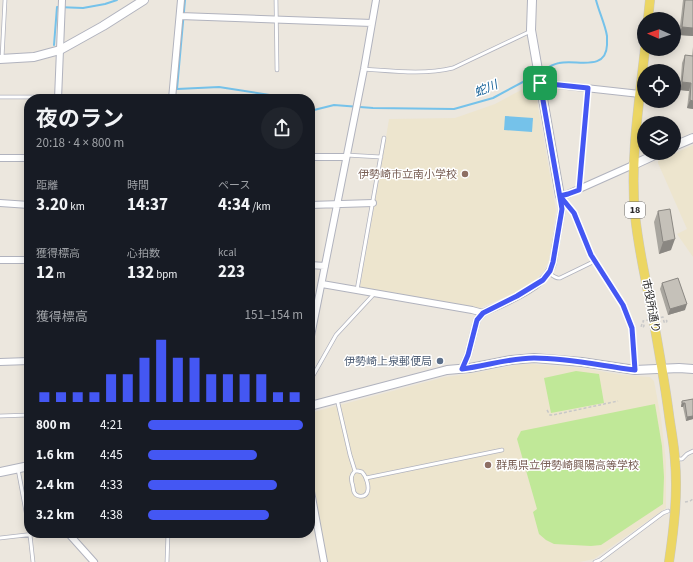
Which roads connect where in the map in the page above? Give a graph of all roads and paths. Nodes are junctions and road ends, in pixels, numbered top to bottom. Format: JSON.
{"nodes":[{"id":1,"x":5,"y":0,"type":"edge"},
{"id":2,"x":62,"y":0,"type":"edge"},
{"id":3,"x":144,"y":0,"type":"edge"},
{"id":4,"x":181,"y":0,"type":"edge"},
{"id":5,"x":276,"y":0,"type":"edge"},
{"id":6,"x":376,"y":0,"type":"edge"},
{"id":7,"x":532,"y":0,"type":"edge"},
{"id":8,"x":650,"y":0,"type":"edge"},
{"id":9,"x":649,"y":12,"type":"edge"},
{"id":10,"x":180,"y":16,"type":"junction"},
{"id":11,"x":276,"y":20,"type":"junction"},
{"id":12,"x":372,"y":23,"type":"junction"},
{"id":13,"x":531,"y":30,"type":"junction"},
{"id":14,"x":60,"y":50,"type":"junction"},
{"id":15,"x":1,"y":60,"type":"edge"},
{"id":16,"x":364,"y":69,"type":"junction"},
{"id":17,"x":277,"y":70,"type":"dead end"},
{"id":18,"x":539,"y":81,"type":"junction"},
{"id":19,"x":588,"y":88,"type":"junction"},
{"id":20,"x":58,"y":94,"type":"edge"},
{"id":21,"x":172,"y":94,"type":"edge"},
{"id":22,"x":637,"y":94,"type":"edge"},
{"id":23,"x":0,"y":97,"type":"edge"},
{"id":24,"x":24,"y":97,"type":"edge"},
{"id":25,"x":639,"y":108,"type":"edge"},
{"id":26,"x":384,"y":138,"type":"dead end"},
{"id":27,"x":693,"y":138,"type":"edge"},
{"id":28,"x":681,"y":143,"type":"edge"},
{"id":29,"x":346,"y":156,"type":"junction"},
{"id":30,"x":315,"y":157,"type":"edge"},
{"id":31,"x":381,"y":157,"type":"junction"},
{"id":32,"x":0,"y":158,"type":"edge"},
{"id":33,"x":24,"y":158,"type":"edge"},
{"id":34,"x":644,"y":160,"type":"edge"},
{"id":35,"x":633,"y":165,"type":"junction"},
{"id":36,"x":579,"y":190,"type":"junction"},
{"id":37,"x":560,"y":196,"type":"junction"},
{"id":38,"x":373,"y":203,"type":"junction"},
{"id":39,"x":0,"y":204,"type":"edge"},
{"id":40,"x":337,"y":204,"type":"junction"},
{"id":41,"x":24,"y":205,"type":"edge"},
{"id":42,"x":315,"y":205,"type":"edge"},
{"id":43,"x":0,"y":260,"type":"edge"},
{"id":44,"x":24,"y":260,"type":"edge"},
{"id":45,"x":595,"y":261,"type":"junction"},
{"id":46,"x":315,"y":265,"type":"edge"},
{"id":47,"x":325,"y":266,"type":"junction"},
{"id":48,"x":549,"y":273,"type":"junction"},
{"id":49,"x":322,"y":284,"type":"junction"},
{"id":50,"x":357,"y":290,"type":"junction"},
{"id":51,"x":375,"y":293,"type":"junction"},
{"id":52,"x":483,"y":313,"type":"junction"},
{"id":53,"x":315,"y":317,"type":"edge"},
{"id":54,"x":662,"y":321,"type":"dead end"},
{"id":55,"x":645,"y":324,"type":"dead end"},
{"id":56,"x":0,"y":362,"type":"edge"},
{"id":57,"x":24,"y":362,"type":"edge"},
{"id":58,"x":462,"y":369,"type":"junction"},
{"id":59,"x":662,"y":369,"type":"junction"},
{"id":60,"x":693,"y":369,"type":"edge"},
{"id":61,"x":635,"y":370,"type":"junction"},
{"id":62,"x":315,"y":371,"type":"edge"},
{"id":63,"x":337,"y":399,"type":"junction"},
{"id":64,"x":618,"y":401,"type":"dead end"},
{"id":65,"x":315,"y":405,"type":"edge"},
{"id":66,"x":547,"y":410,"type":"dead end"},
{"id":67,"x":24,"y":415,"type":"edge"},
{"id":68,"x":0,"y":416,"type":"edge"},
{"id":69,"x":502,"y":450,"type":"dead end"},
{"id":70,"x":693,"y":451,"type":"edge"},
{"id":71,"x":675,"y":460,"type":"junction"},
{"id":72,"x":24,"y":467,"type":"edge"},
{"id":73,"x":18,"y":469,"type":"junction"},
{"id":74,"x":0,"y":472,"type":"edge"},
{"id":75,"x":355,"y":472,"type":"junction"},
{"id":76,"x":366,"y":478,"type":"junction"},
{"id":77,"x":693,"y":499,"type":"edge"},
{"id":78,"x":24,"y":501,"type":"edge"},
{"id":79,"x":685,"y":502,"type":"dead end"},
{"id":80,"x":668,"y":511,"type":"dead end"},
{"id":81,"x":315,"y":513,"type":"edge"},
{"id":82,"x":24,"y":535,"type":"edge"},
{"id":83,"x":0,"y":538,"type":"edge"},
{"id":84,"x":30,"y":538,"type":"edge"},
{"id":85,"x":72,"y":538,"type":"edge"},
{"id":86,"x":168,"y":538,"type":"edge"},
{"id":87,"x":33,"y":562,"type":"edge"},
{"id":88,"x":94,"y":562,"type":"edge"},
{"id":89,"x":167,"y":562,"type":"edge"},
{"id":90,"x":324,"y":562,"type":"edge"},
{"id":91,"x":595,"y":562,"type":"edge"},
{"id":92,"x":669,"y":562,"type":"edge"}],
"edges":[{"from":1,"to":15,"type":"lane"},
{"from":2,"to":14,"type":"street"},
{"from":3,"to":14,"type":"street"},
{"from":4,"to":10,"type":"street"},
{"from":5,"to":11,"type":"lane"},
{"from":6,"to":12,"type":"street"},
{"from":7,"to":13,"type":"street"},
{"from":8,"to":9,"type":"main road"},
{"from":10,"to":11,"type":"street"},
{"from":10,"to":21,"type":"street"},
{"from":11,"to":12,"type":"street"},
{"from":11,"to":17,"type":"lane"},
{"from":12,"to":16,"type":"street"},
{"from":13,"to":16,"type":"lane"},
{"from":13,"to":18,"type":"street"},
{"from":14,"to":15,"type":"street"},
{"from":14,"to":20,"type":"street"},
{"from":16,"to":29,"type":"street"},
{"from":18,"to":19,"type":"street"},
{"from":18,"to":37,"type":"street"},
{"from":19,"to":22,"type":"street"},
{"from":19,"to":36,"type":"lane"},
{"from":23,"to":24,"type":"lane"},
{"from":25,"to":35,"type":"main road","name":"市役所通り","number":"18"},
{"from":26,"to":31,"type":"lane"},
{"from":27,"to":28,"type":"street"},
{"from":29,"to":30,"type":"street"},
{"from":29,"to":31,"type":"lane"},
{"from":29,"to":40,"type":"street"},
{"from":31,"to":38,"type":"lane"},
{"from":32,"to":33,"type":"street"},
{"from":34,"to":35,"type":"street"},
{"from":35,"to":36,"type":"street"},
{"from":35,"to":59,"type":"main road","name":"市役所通り","number":"18"},
{"from":36,"to":37,"type":"street"},
{"from":37,"to":45,"type":"lane"},
{"from":37,"to":48,"type":"street"},
{"from":38,"to":40,"type":"street"},
{"from":38,"to":50,"type":"lane"},
{"from":39,"to":41,"type":"street"},
{"from":40,"to":42,"type":"street"},
{"from":40,"to":47,"type":"street"},
{"from":43,"to":44,"type":"street"},
{"from":45,"to":48,"type":"lane"},
{"from":45,"to":61,"type":"lane"},
{"from":46,"to":47,"type":"street"},
{"from":47,"to":49,"type":"street"},
{"from":48,"to":52,"type":"street"},
{"from":49,"to":50,"type":"street"},
{"from":49,"to":53,"type":"street"},
{"from":50,"to":51,"type":"street"},
{"from":51,"to":52,"type":"street"},
{"from":51,"to":62,"type":"lane"},
{"from":52,"to":58,"type":"street"},
{"from":54,"to":55,"type":"path","bridge":true},
{"from":56,"to":57,"type":"street"},
{"from":58,"to":61,"type":"street"},
{"from":58,"to":63,"type":"street"},
{"from":59,"to":60,"type":"street"},
{"from":59,"to":61,"type":"street"},
{"from":59,"to":71,"type":"main road","name":"市役所通り","number":"18"},
{"from":63,"to":65,"type":"street"},
{"from":63,"to":75,"type":"lane"},
{"from":64,"to":66,"type":"path"},
{"from":67,"to":68,"type":"lane"},
{"from":69,"to":76,"type":"lane"},
{"from":70,"to":71,"type":"lane"},
{"from":71,"to":92,"type":"main road","name":"市役所通り","number":"18"},
{"from":72,"to":73,"type":"street"},
{"from":73,"to":74,"type":"street"},
{"from":73,"to":78,"type":"lane"},
{"from":75,"to":76,"type":"lane"},
{"from":75,"to":76,"type":"lane"},
{"from":77,"to":79,"type":"path"},
{"from":80,"to":91,"type":"lane"},
{"from":81,"to":90,"type":"street"},
{"from":82,"to":83,"type":"lane"},
{"from":84,"to":87,"type":"lane"},
{"from":85,"to":88,"type":"street"},
{"from":86,"to":89,"type":"lane"}]}
